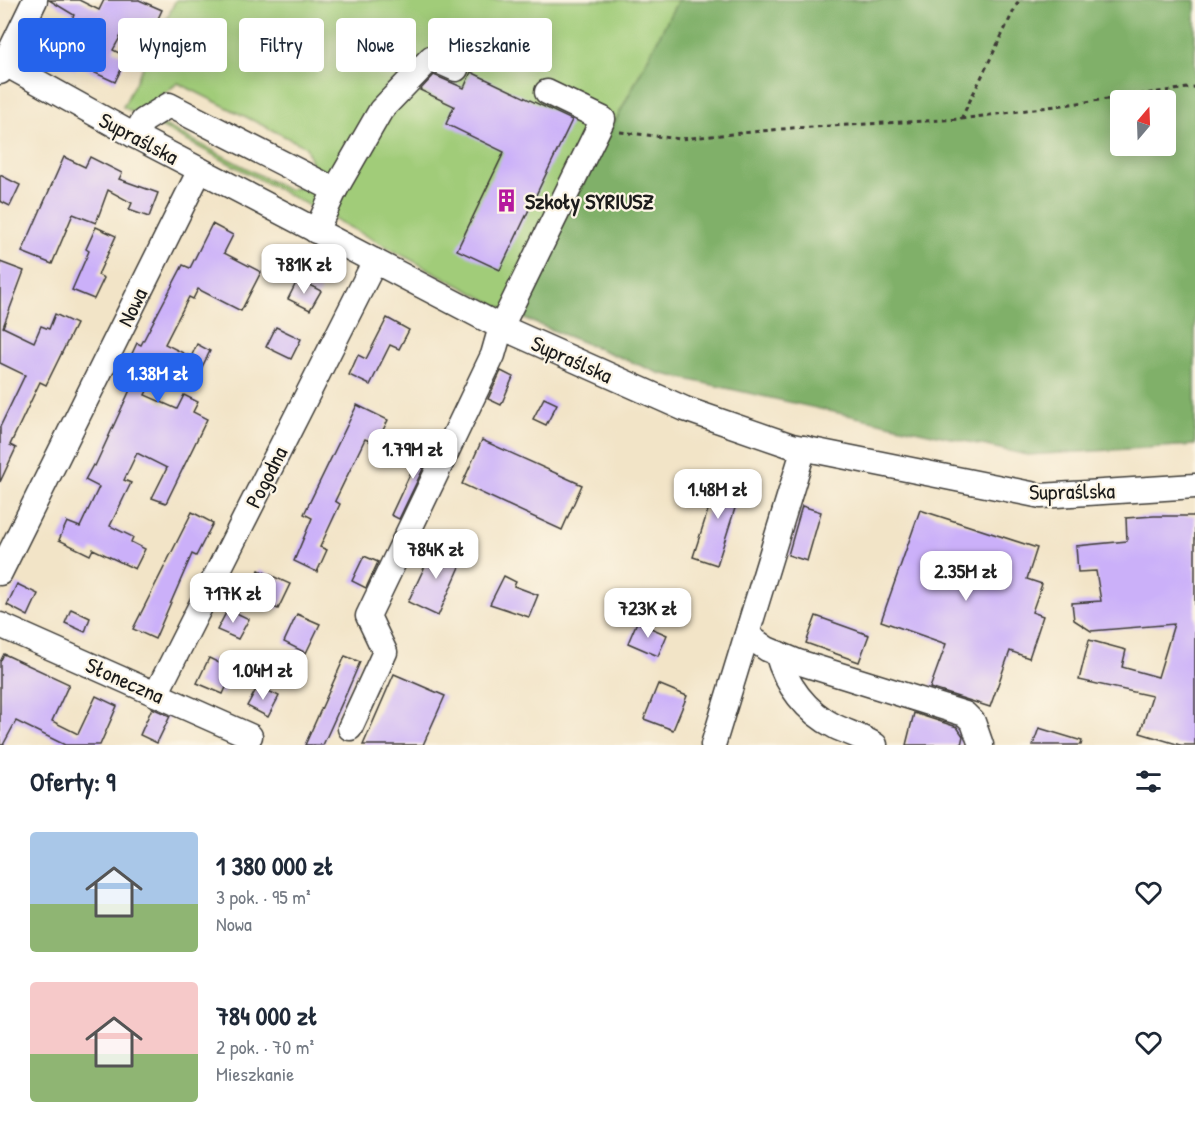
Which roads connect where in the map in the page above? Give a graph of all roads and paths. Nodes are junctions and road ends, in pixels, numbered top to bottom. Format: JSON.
{"nodes":[{"id":1,"x":35,"y":0,"type":"edge"},
{"id":2,"x":1019,"y":0,"type":"edge"},
{"id":3,"x":428,"y":61,"type":"edge"},
{"id":4,"x":1,"y":65,"type":"edge"},
{"id":5,"x":1195,"y":87,"type":"edge"},
{"id":6,"x":547,"y":92,"type":"dead end"},
{"id":7,"x":961,"y":119,"type":"junction"},
{"id":8,"x":620,"y":132,"type":"dead end"},
{"id":9,"x":135,"y":136,"type":"junction"},
{"id":10,"x":200,"y":170,"type":"junction"},
{"id":11,"x":335,"y":190,"type":"junction"},
{"id":12,"x":316,"y":231,"type":"junction"},
{"id":13,"x":375,"y":261,"type":"junction"},
{"id":14,"x":501,"y":327,"type":"junction"},
{"id":15,"x":804,"y":448,"type":"junction"},
{"id":16,"x":1195,"y":486,"type":"edge"},
{"id":17,"x":0,"y":573,"type":"edge"},
{"id":18,"x":0,"y":625,"type":"edge"},
{"id":19,"x":747,"y":635,"type":"junction"},
{"id":20,"x":777,"y":653,"type":"junction"},
{"id":21,"x":156,"y":694,"type":"junction"},
{"id":22,"x":350,"y":728,"type":"dead end"},
{"id":23,"x":250,"y":736,"type":"dead end"},
{"id":24,"x":713,"y":745,"type":"edge"},
{"id":25,"x":875,"y":745,"type":"edge"},
{"id":26,"x":981,"y":745,"type":"edge"}],
"edges":[{"from":1,"to":4,"type":"street"},
{"from":2,"to":7,"type":"path"},
{"from":3,"to":11,"type":"street"},
{"from":4,"to":9,"type":"street","name":"Supraślska"},
{"from":5,"to":7,"type":"path"},
{"from":6,"to":14,"type":"street"},
{"from":7,"to":8,"type":"path"},
{"from":9,"to":10,"type":"street","name":"Supraślska"},
{"from":9,"to":11,"type":"street"},
{"from":10,"to":12,"type":"street","name":"Supraślska"},
{"from":10,"to":17,"type":"street","name":"Nowa"},
{"from":11,"to":12,"type":"street"},
{"from":12,"to":13,"type":"street","name":"Supraślska"},
{"from":13,"to":14,"type":"street","name":"Supraślska"},
{"from":13,"to":21,"type":"street","name":"Pogodna"},
{"from":14,"to":15,"type":"street","name":"Supraślska"},
{"from":14,"to":22,"type":"street"},
{"from":15,"to":16,"type":"street","name":"Supraślska"},
{"from":15,"to":19,"type":"street"},
{"from":18,"to":21,"type":"street","name":"Słoneczna"},
{"from":19,"to":20,"type":"street"},
{"from":19,"to":24,"type":"street"},
{"from":20,"to":25,"type":"street"},
{"from":20,"to":26,"type":"street"},
{"from":21,"to":23,"type":"street","name":"Słoneczna"}]}
